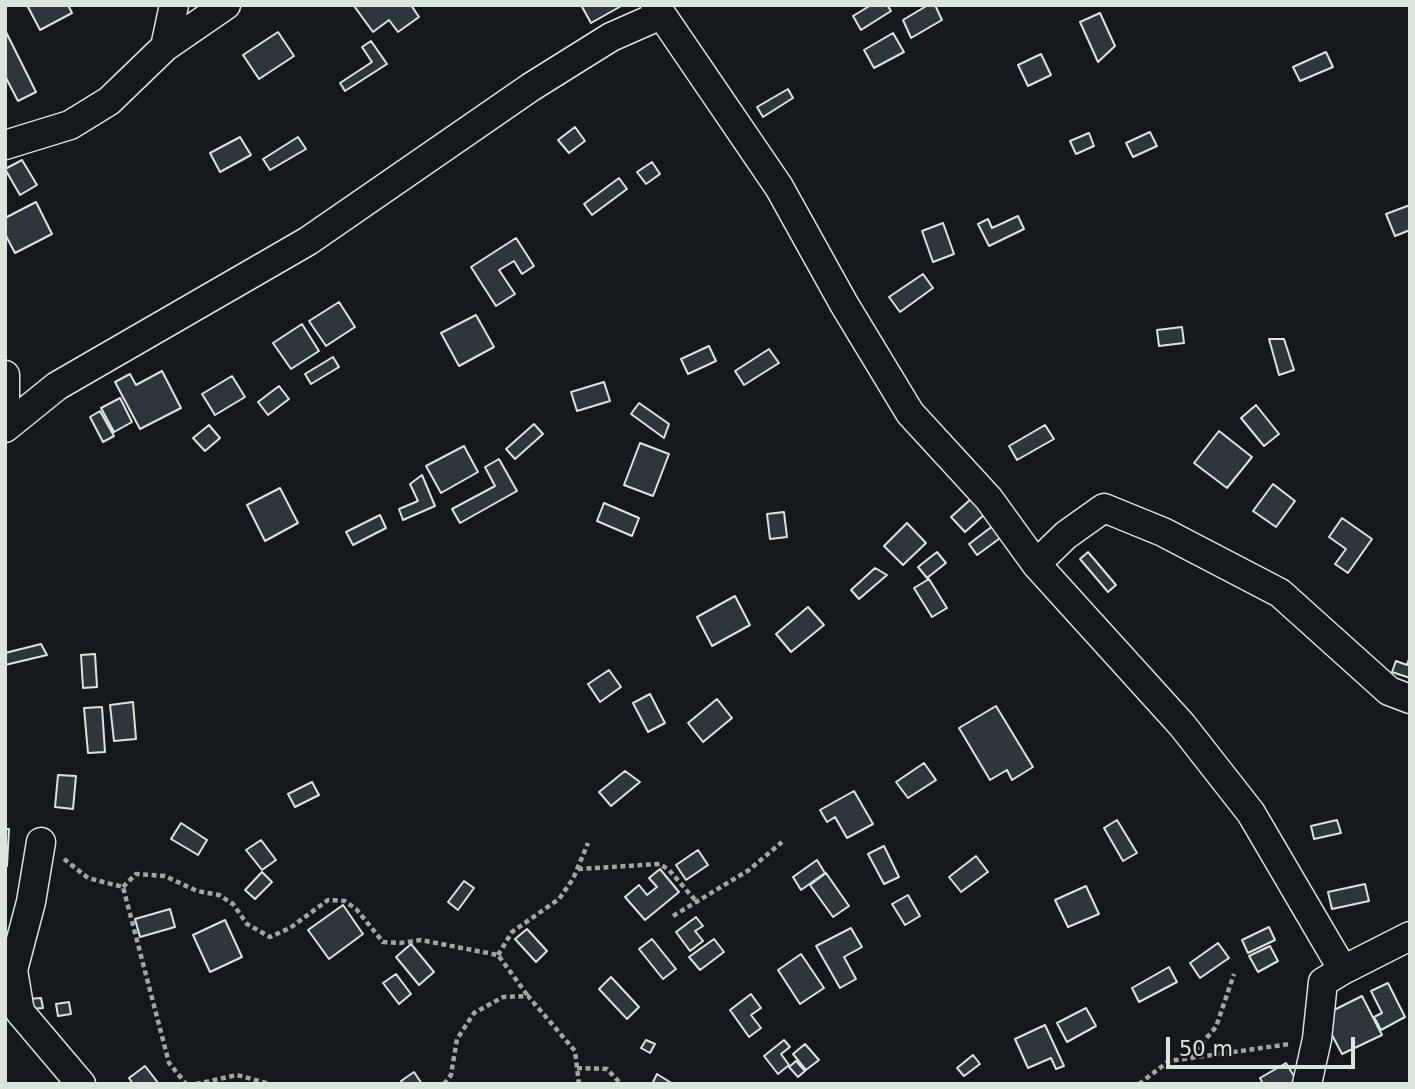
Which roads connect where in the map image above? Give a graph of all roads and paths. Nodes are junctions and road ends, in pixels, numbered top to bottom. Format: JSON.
{"nodes":[{"id":1,"x":174,"y":5,"type":"edge"},
{"id":2,"x":226,"y":5,"type":"edge"},
{"id":3,"x":658,"y":10,"type":"edge"},
{"id":4,"x":165,"y":47,"type":"junction"},
{"id":5,"x":5,"y":145,"type":"edge"},
{"id":6,"x":5,"y":375,"type":"edge"},
{"id":7,"x":5,"y":415,"type":"edge"},
{"id":8,"x":5,"y":428,"type":"edge"},
{"id":9,"x":1036,"y":564,"type":"junction"},
{"id":10,"x":1410,"y":699,"type":"edge"},
{"id":11,"x":41,"y":842,"type":"joint"},
{"id":12,"x":782,"y":842,"type":"dead end"},
{"id":13,"x":588,"y":843,"type":"dead end"},
{"id":14,"x":578,"y":869,"type":"junction"},
{"id":15,"x":123,"y":887,"type":"junction"},
{"id":16,"x":696,"y":901,"type":"junction"},
{"id":17,"x":673,"y":916,"type":"dead end"},
{"id":18,"x":1410,"y":936,"type":"edge"},
{"id":19,"x":498,"y":955,"type":"junction"},
{"id":20,"x":1343,"y":970,"type":"junction"},
{"id":21,"x":1234,"y":974,"type":"dead end"},
{"id":22,"x":528,"y":996,"type":"junction"},
{"id":23,"x":1317,"y":1039,"type":"junction"},
{"id":24,"x":1190,"y":1058,"type":"junction"},
{"id":25,"x":577,"y":1068,"type":"junction"},
{"id":26,"x":81,"y":1084,"type":"edge"},
{"id":27,"x":186,"y":1084,"type":"edge"},
{"id":28,"x":196,"y":1084,"type":"edge"},
{"id":29,"x":270,"y":1084,"type":"edge"},
{"id":30,"x":444,"y":1084,"type":"edge"},
{"id":31,"x":579,"y":1084,"type":"edge"},
{"id":32,"x":621,"y":1084,"type":"edge"},
{"id":33,"x":1139,"y":1084,"type":"edge"},
{"id":34,"x":1307,"y":1084,"type":"edge"}],
"edges":[{"from":1,"to":4,"type":"street"},
{"from":2,"to":4,"type":"street"},
{"from":3,"to":8,"type":"street"},
{"from":3,"to":9,"type":"street"},
{"from":4,"to":5,"type":"street"},
{"from":6,"to":7,"type":"street"},
{"from":9,"to":10,"type":"street"},
{"from":9,"to":20,"type":"street"},
{"from":11,"to":15,"type":"path"},
{"from":11,"to":26,"type":"street"},
{"from":12,"to":16,"type":"path"},
{"from":13,"to":14,"type":"path"},
{"from":14,"to":16,"type":"path"},
{"from":14,"to":19,"type":"path"},
{"from":15,"to":19,"type":"path"},
{"from":15,"to":27,"type":"path"},
{"from":16,"to":17,"type":"path"},
{"from":18,"to":20,"type":"street"},
{"from":19,"to":22,"type":"path"},
{"from":20,"to":23,"type":"street"},
{"from":21,"to":24,"type":"path"},
{"from":22,"to":25,"type":"path"},
{"from":22,"to":30,"type":"path"},
{"from":23,"to":24,"type":"path"},
{"from":23,"to":34,"type":"street"},
{"from":24,"to":33,"type":"path"},
{"from":25,"to":31,"type":"path"},
{"from":25,"to":32,"type":"path"},
{"from":28,"to":29,"type":"path"}]}
